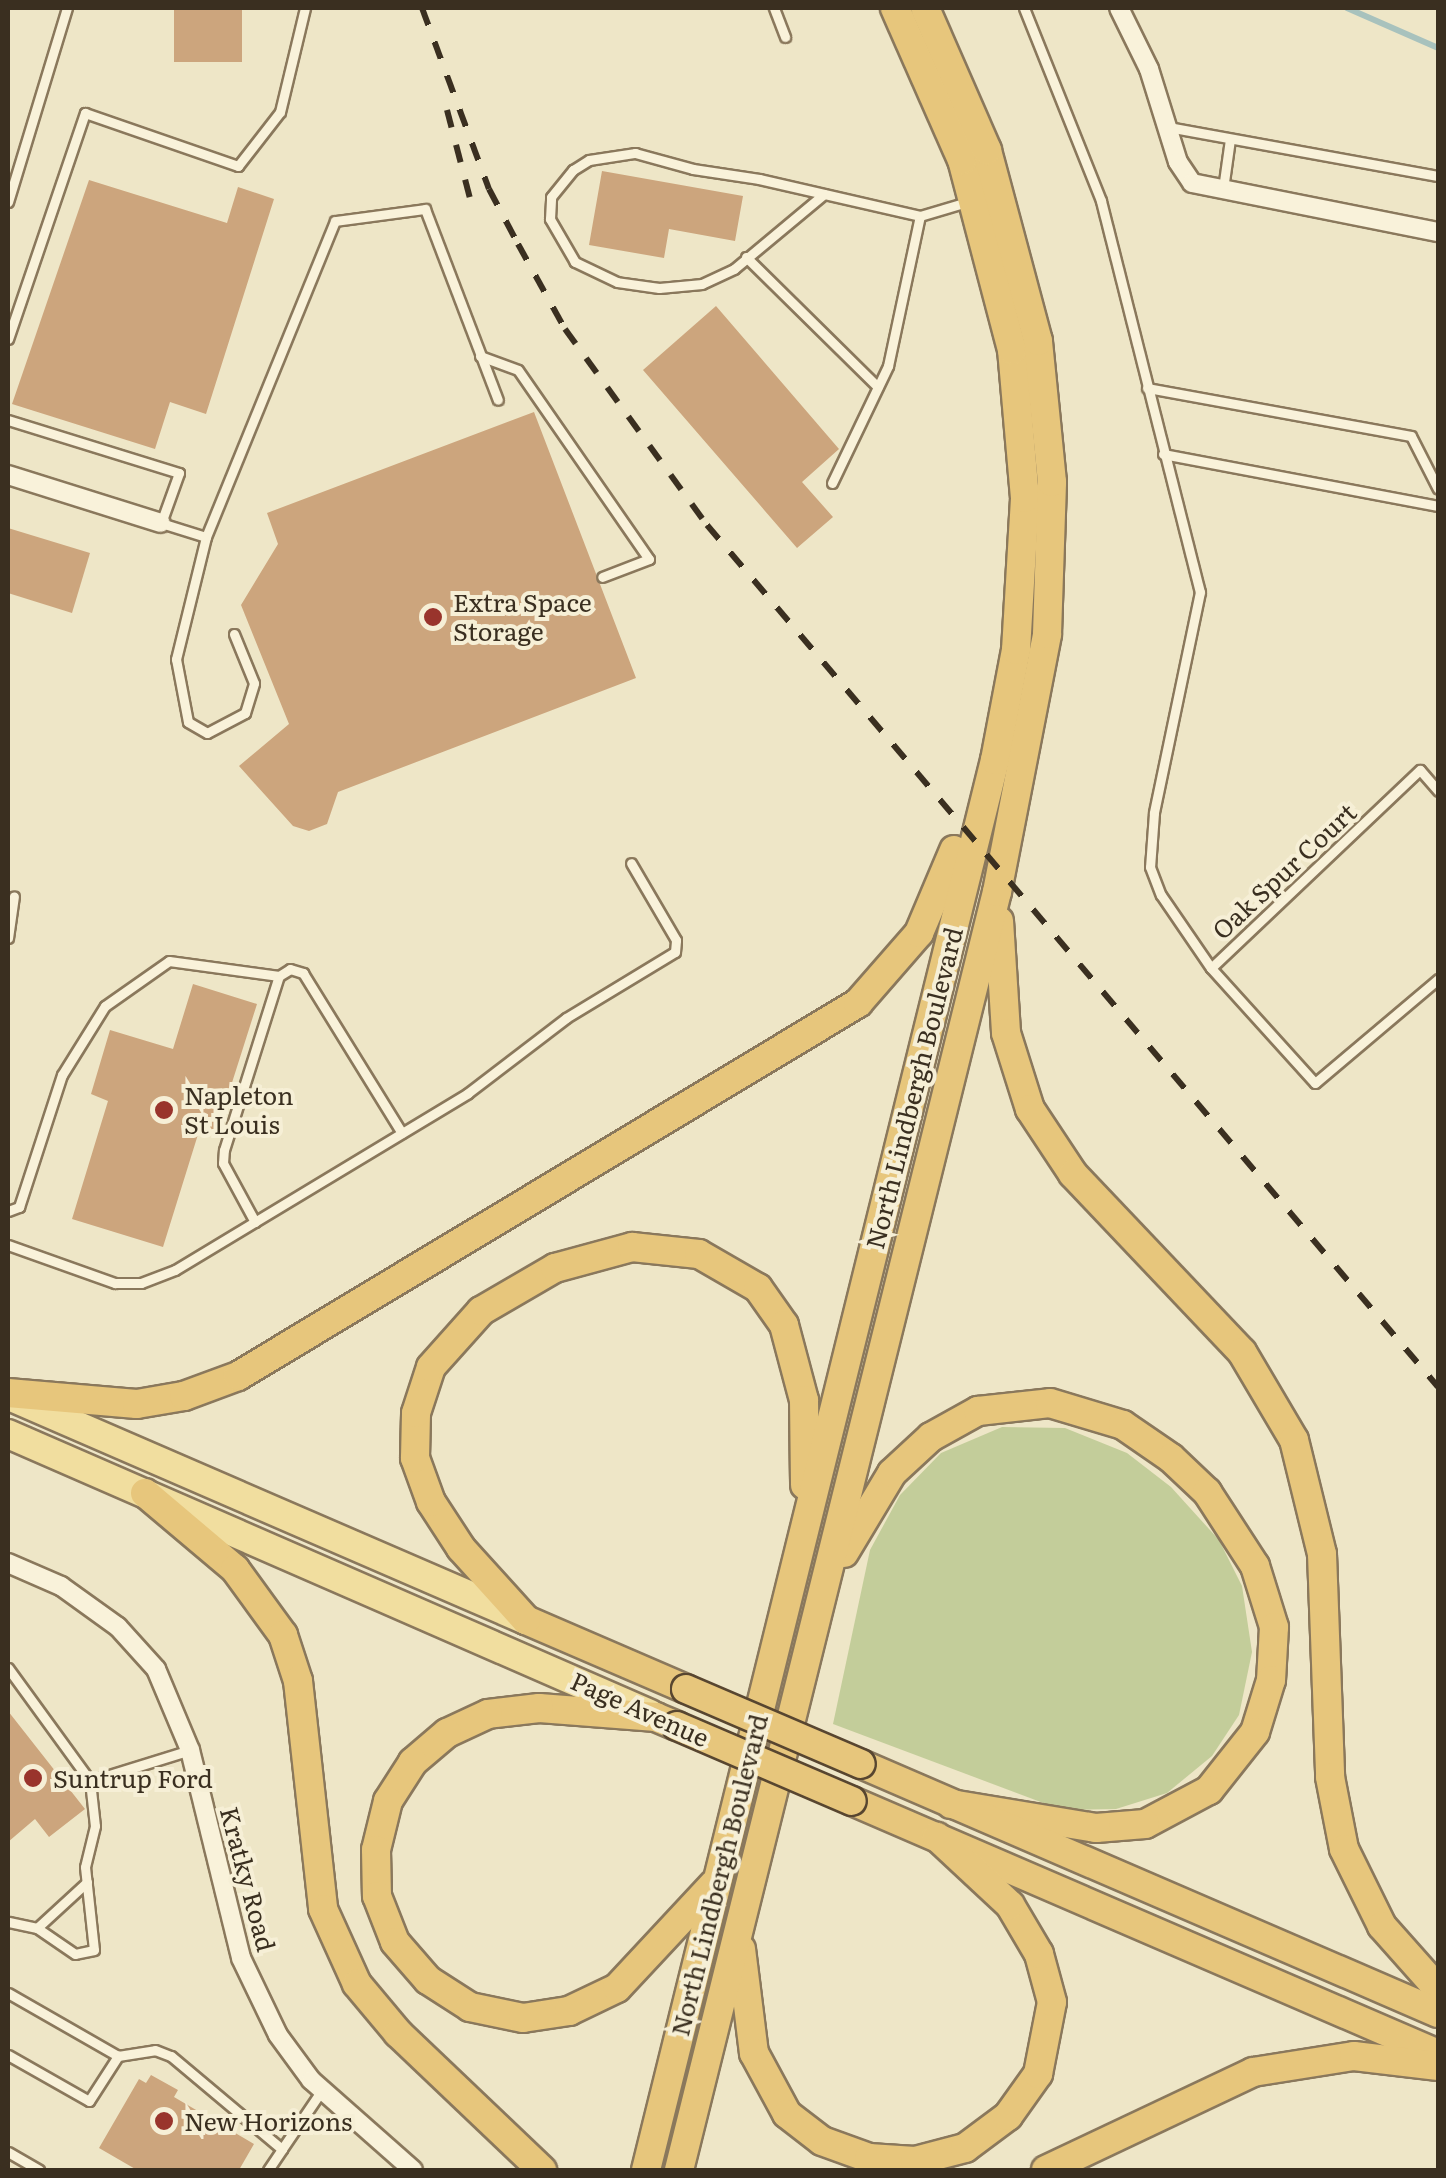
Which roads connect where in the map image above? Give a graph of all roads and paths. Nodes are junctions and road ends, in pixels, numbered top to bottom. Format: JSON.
{"nodes":[{"id":1,"x":67,"y":8,"type":"edge"},
{"id":2,"x":306,"y":8,"type":"edge"},
{"id":3,"x":774,"y":8,"type":"edge"},
{"id":4,"x":895,"y":8,"type":"edge"},
{"id":5,"x":1024,"y":8,"type":"edge"},
{"id":6,"x":1120,"y":8,"type":"edge"},
{"id":7,"x":927,"y":9,"type":"edge"},
{"id":8,"x":785,"y":37,"type":"dead end"},
{"id":9,"x":1168,"y":127,"type":"junction"},
{"id":10,"x":1230,"y":139,"type":"junction"},
{"id":11,"x":1438,"y":176,"type":"edge"},
{"id":12,"x":1222,"y":192,"type":"junction"},
{"id":13,"x":824,"y":194,"type":"junction"},
{"id":14,"x":975,"y":200,"type":"junction"},
{"id":15,"x":8,"y":202,"type":"edge"},
{"id":16,"x":920,"y":216,"type":"junction"},
{"id":17,"x":1438,"y":232,"type":"edge"},
{"id":18,"x":746,"y":257,"type":"junction"},
{"id":19,"x":8,"y":339,"type":"edge"},
{"id":20,"x":480,"y":356,"type":"junction"},
{"id":21,"x":878,"y":388,"type":"junction"},
{"id":22,"x":1147,"y":388,"type":"junction"},
{"id":23,"x":498,"y":400,"type":"dead end"},
{"id":24,"x":8,"y":420,"type":"edge"},
{"id":25,"x":1021,"y":424,"type":"junction"},
{"id":26,"x":1164,"y":454,"type":"junction"},
{"id":27,"x":8,"y":475,"type":"edge"},
{"id":28,"x":832,"y":484,"type":"dead end"},
{"id":29,"x":1438,"y":489,"type":"edge"},
{"id":30,"x":1438,"y":506,"type":"edge"},
{"id":31,"x":162,"y":523,"type":"junction"},
{"id":32,"x":206,"y":537,"type":"junction"},
{"id":33,"x":602,"y":577,"type":"dead end"},
{"id":34,"x":234,"y":634,"type":"dead end"},
{"id":35,"x":1438,"y":792,"type":"edge"},
{"id":36,"x":631,"y":863,"type":"dead end"},
{"id":37,"x":8,"y":884,"type":"edge"},
{"id":38,"x":998,"y":892,"type":"junction"},
{"id":39,"x":10,"y":898,"type":"edge"},
{"id":40,"x":8,"y":938,"type":"edge"},
{"id":41,"x":1211,"y":968,"type":"junction"},
{"id":42,"x":279,"y":976,"type":"junction"},
{"id":43,"x":1438,"y":979,"type":"edge"},
{"id":44,"x":402,"y":1133,"type":"junction"},
{"id":45,"x":8,"y":1212,"type":"edge"},
{"id":46,"x":255,"y":1222,"type":"junction"},
{"id":47,"x":8,"y":1245,"type":"edge"},
{"id":48,"x":8,"y":1395,"type":"edge"},
{"id":49,"x":8,"y":1434,"type":"edge"},
{"id":50,"x":146,"y":1493,"type":"junction"},
{"id":51,"x":805,"y":1526,"type":"junction"},
{"id":52,"x":8,"y":1563,"type":"edge"},
{"id":53,"x":826,"y":1585,"type":"junction"},
{"id":54,"x":526,"y":1620,"type":"junction"},
{"id":55,"x":8,"y":1668,"type":"edge"},
{"id":56,"x":667,"y":1721,"type":"junction"},
{"id":57,"x":190,"y":1750,"type":"junction"},
{"id":58,"x":90,"y":1781,"type":"junction"},
{"id":59,"x":951,"y":1804,"type":"junction"},
{"id":60,"x":937,"y":1838,"type":"junction"},
{"id":61,"x":718,"y":1879,"type":"junction"},
{"id":62,"x":88,"y":1882,"type":"junction"},
{"id":63,"x":8,"y":1922,"type":"edge"},
{"id":64,"x":37,"y":1928,"type":"junction"},
{"id":65,"x":739,"y":1932,"type":"junction"},
{"id":66,"x":1438,"y":1990,"type":"edge"},
{"id":67,"x":8,"y":1993,"type":"edge"},
{"id":68,"x":1438,"y":2013,"type":"edge"},
{"id":69,"x":1438,"y":2054,"type":"edge"},
{"id":70,"x":8,"y":2056,"type":"edge"},
{"id":71,"x":118,"y":2056,"type":"junction"},
{"id":72,"x":1438,"y":2066,"type":"edge"},
{"id":73,"x":322,"y":2090,"type":"junction"},
{"id":74,"x":282,"y":2149,"type":"junction"},
{"id":75,"x":8,"y":2152,"type":"edge"},
{"id":76,"x":39,"y":2170,"type":"edge"},
{"id":77,"x":268,"y":2170,"type":"edge"},
{"id":78,"x":413,"y":2170,"type":"edge"},
{"id":79,"x":542,"y":2170,"type":"edge"},
{"id":80,"x":646,"y":2170,"type":"edge"},
{"id":81,"x":679,"y":2170,"type":"edge"},
{"id":82,"x":1046,"y":2170,"type":"edge"}],
"edges":[{"from":1,"to":15,"type":"lane"},
{"from":2,"to":19,"type":"lane"},
{"from":3,"to":8,"type":"lane"},
{"from":4,"to":14,"type":"highway","name":"North Lindbergh Boulevard"},
{"from":5,"to":22,"type":"lane"},
{"from":6,"to":9,"type":"street"},
{"from":7,"to":38,"type":"highway","name":"North Lindbergh Boulevard"},
{"from":9,"to":10,"type":"lane"},
{"from":9,"to":12,"type":"street"},
{"from":10,"to":11,"type":"lane"},
{"from":10,"to":12,"type":"lane"},
{"from":12,"to":17,"type":"street"},
{"from":13,"to":16,"type":"lane"},
{"from":13,"to":18,"type":"lane"},
{"from":13,"to":18,"type":"lane"},
{"from":14,"to":16,"type":"lane"},
{"from":14,"to":25,"type":"highway","name":"North Lindbergh Boulevard"},
{"from":16,"to":21,"type":"lane"},
{"from":18,"to":21,"type":"lane"},
{"from":20,"to":23,"type":"lane"},
{"from":20,"to":32,"type":"lane"},
{"from":20,"to":33,"type":"lane"},
{"from":21,"to":28,"type":"lane"},
{"from":22,"to":26,"type":"lane"},
{"from":22,"to":29,"type":"lane"},
{"from":24,"to":31,"type":"lane"},
{"from":25,"to":48,"type":"highway"},
{"from":25,"to":51,"type":"highway","name":"North Lindbergh Boulevard"},
{"from":26,"to":30,"type":"lane"},
{"from":26,"to":41,"type":"lane"},
{"from":27,"to":31,"type":"street"},
{"from":31,"to":32,"type":"lane"},
{"from":32,"to":34,"type":"lane"},
{"from":35,"to":41,"type":"lane","name":"Oak Spur Court"},
{"from":36,"to":44,"type":"lane"},
{"from":37,"to":39,"type":"lane"},
{"from":38,"to":53,"type":"highway","name":"North Lindbergh Boulevard"},
{"from":38,"to":66,"type":"highway"},
{"from":39,"to":40,"type":"lane"},
{"from":41,"to":43,"type":"lane","name":"Oak Spur Court"},
{"from":42,"to":44,"type":"lane"},
{"from":42,"to":45,"type":"lane"},
{"from":42,"to":46,"type":"lane"},
{"from":44,"to":46,"type":"lane"},
{"from":46,"to":47,"type":"lane"},
{"from":48,"to":54,"type":"main road","name":"Page Avenue"},
{"from":49,"to":50,"type":"main road","name":"Page Avenue"},
{"from":50,"to":56,"type":"main road","name":"Page Avenue"},
{"from":50,"to":79,"type":"highway"},
{"from":51,"to":54,"type":"highway"},
{"from":51,"to":61,"type":"highway","name":"North Lindbergh Boulevard"},
{"from":52,"to":57,"type":"street","name":"Kratky Road"},
{"from":53,"to":59,"type":"highway"},
{"from":53,"to":65,"type":"highway","name":"North Lindbergh Boulevard"},
{"from":54,"to":59,"type":"highway","name":"Page Avenue","bridge":true},
{"from":55,"to":58,"type":"lane"},
{"from":56,"to":60,"type":"highway","name":"Page Avenue","bridge":true},
{"from":56,"to":61,"type":"highway"},
{"from":57,"to":58,"type":"lane"},
{"from":57,"to":73,"type":"street","name":"Kratky Road"},
{"from":58,"to":62,"type":"lane"},
{"from":59,"to":68,"type":"highway","name":"Page Avenue"},
{"from":60,"to":65,"type":"highway"},
{"from":60,"to":69,"type":"highway","name":"Page Avenue"},
{"from":61,"to":80,"type":"highway","name":"North Lindbergh Boulevard"},
{"from":62,"to":64,"type":"lane"},
{"from":62,"to":64,"type":"lane"},
{"from":63,"to":64,"type":"lane"},
{"from":65,"to":81,"type":"highway","name":"North Lindbergh Boulevard"},
{"from":67,"to":71,"type":"lane"},
{"from":70,"to":71,"type":"lane"},
{"from":71,"to":74,"type":"lane"},
{"from":72,"to":82,"type":"highway"},
{"from":73,"to":74,"type":"lane"},
{"from":73,"to":78,"type":"street","name":"Kratky Road"},
{"from":74,"to":77,"type":"lane"},
{"from":75,"to":76,"type":"lane"}]}
